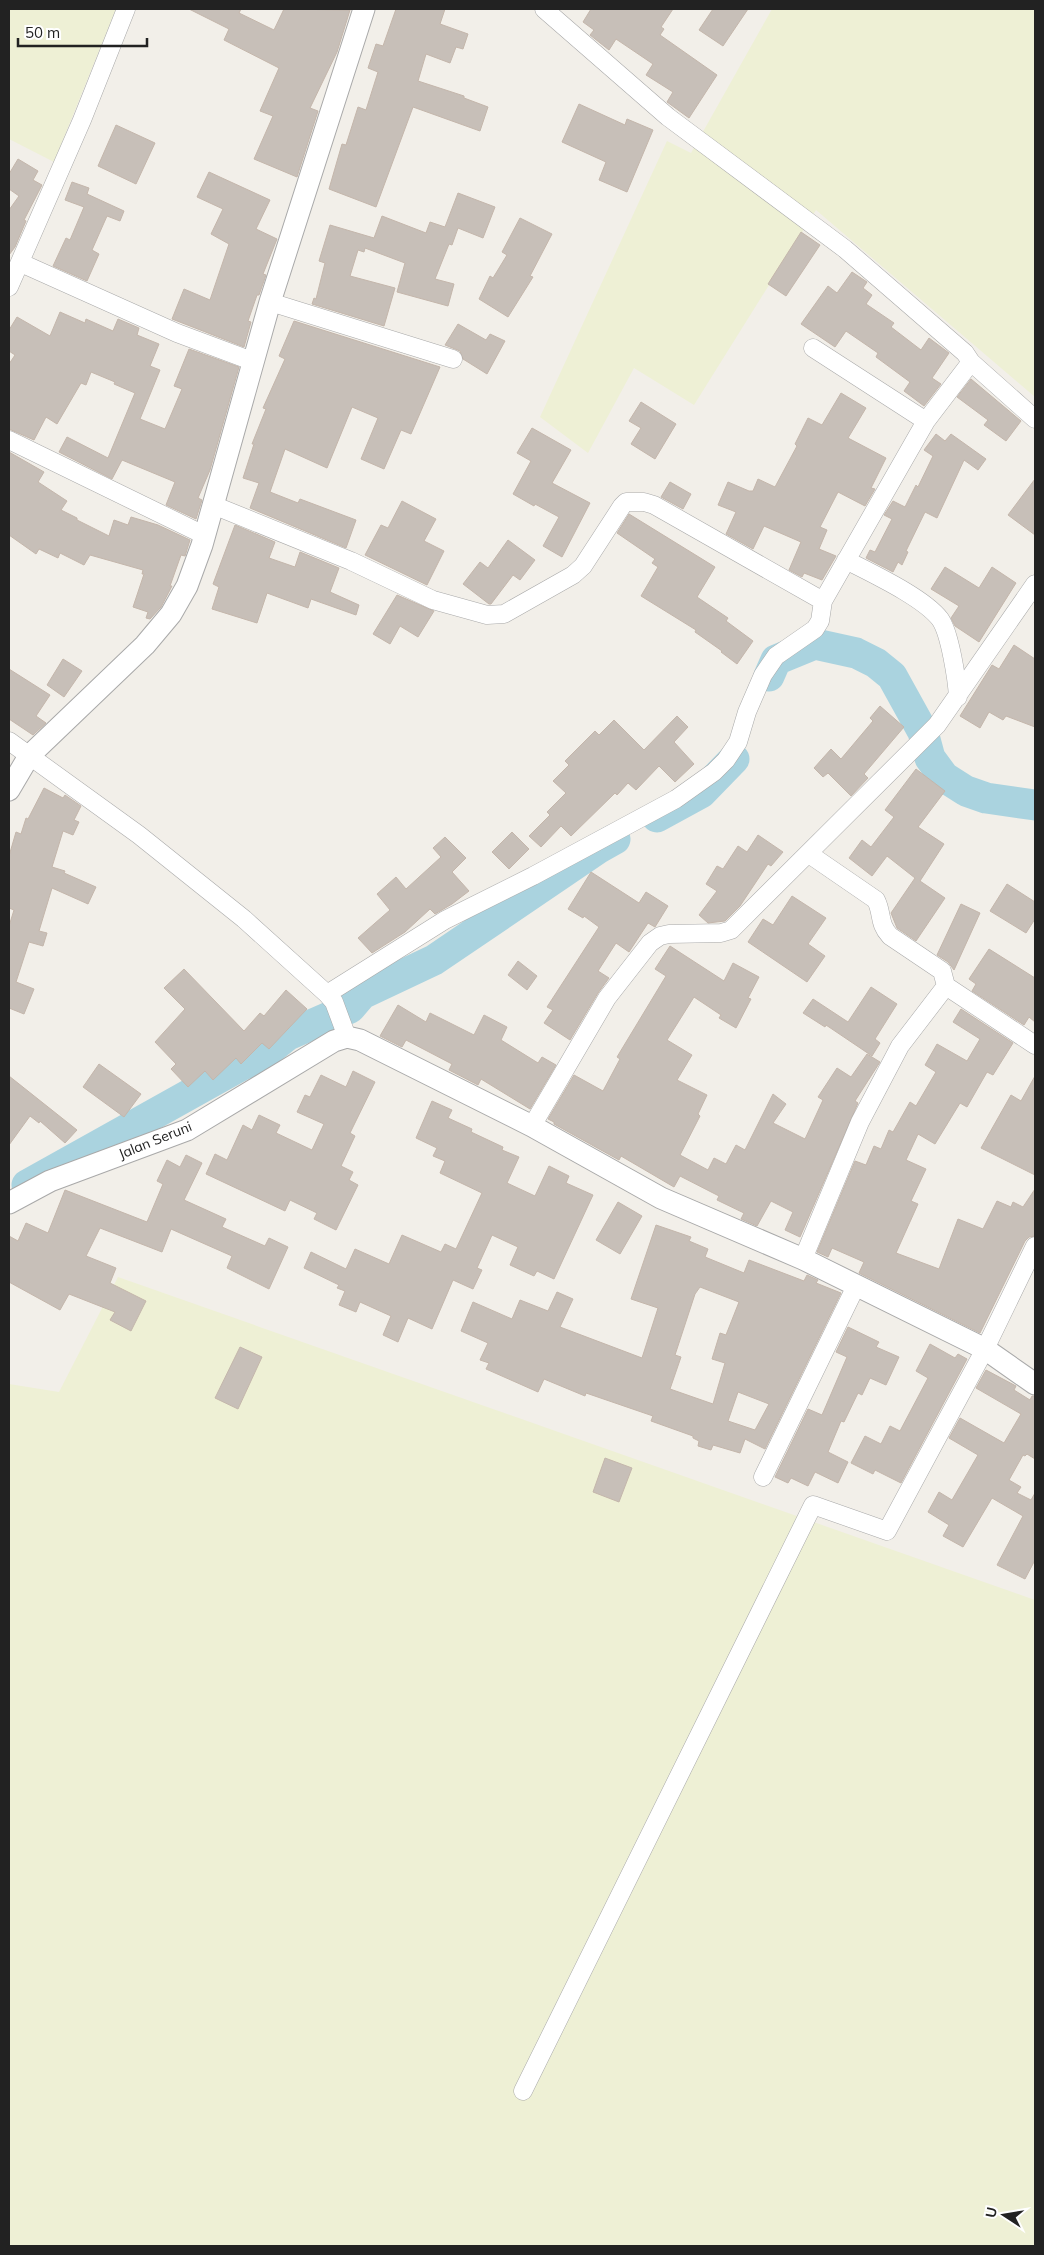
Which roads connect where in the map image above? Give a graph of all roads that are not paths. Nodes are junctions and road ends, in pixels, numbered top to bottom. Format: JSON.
{"nodes":[{"id":1,"x":126,"y":9,"type":"edge"},
{"id":2,"x":364,"y":9,"type":"edge"},
{"id":3,"x":544,"y":9,"type":"edge"},
{"id":4,"x":21,"y":263,"type":"junction"},
{"id":5,"x":9,"y":288,"type":"edge"},
{"id":6,"x":270,"y":302,"type":"junction"},
{"id":7,"x":813,"y":348,"type":"dead end"},
{"id":8,"x":454,"y":359,"type":"dead end"},
{"id":9,"x":252,"y":361,"type":"junction"},
{"id":10,"x":971,"y":362,"type":"junction"},
{"id":11,"x":1035,"y":419,"type":"edge"},
{"id":12,"x":926,"y":421,"type":"junction"},
{"id":13,"x":9,"y":440,"type":"edge"},
{"id":14,"x":213,"y":505,"type":"junction"},
{"id":15,"x":204,"y":535,"type":"junction"},
{"id":16,"x":846,"y":560,"type":"junction"},
{"id":17,"x":1035,"y":584,"type":"edge"},
{"id":18,"x":823,"y":601,"type":"junction"},
{"id":19,"x":958,"y":698,"type":"junction"},
{"id":20,"x":9,"y":741,"type":"edge"},
{"id":21,"x":29,"y":756,"type":"junction"},
{"id":22,"x":9,"y":790,"type":"edge"},
{"id":23,"x":810,"y":854,"type":"junction"},
{"id":24,"x":946,"y":986,"type":"junction"},
{"id":25,"x":330,"y":998,"type":"junction"},
{"id":26,"x":344,"y":1030,"type":"junction"},
{"id":27,"x":1035,"y":1046,"type":"edge"},
{"id":28,"x":532,"y":1126,"type":"junction"},
{"id":29,"x":9,"y":1203,"type":"edge"},
{"id":30,"x":1035,"y":1246,"type":"edge"},
{"id":31,"x":803,"y":1259,"type":"junction"},
{"id":32,"x":856,"y":1286,"type":"junction"},
{"id":33,"x":985,"y":1349,"type":"junction"},
{"id":34,"x":1035,"y":1384,"type":"edge"},
{"id":35,"x":763,"y":1477,"type":"dead end"},
{"id":36,"x":523,"y":2091,"type":"dead end"}],
"edges":[{"from":1,"to":4,"type":"street"},
{"from":2,"to":6,"type":"street"},
{"from":3,"to":10,"type":"street"},
{"from":4,"to":5,"type":"street"},
{"from":4,"to":9,"type":"street"},
{"from":6,"to":8,"type":"street"},
{"from":6,"to":9,"type":"street"},
{"from":7,"to":12,"type":"street"},
{"from":9,"to":14,"type":"street"},
{"from":10,"to":11,"type":"street"},
{"from":10,"to":12,"type":"street"},
{"from":12,"to":16,"type":"street"},
{"from":13,"to":15,"type":"street"},
{"from":14,"to":15,"type":"street"},
{"from":14,"to":18,"type":"street"},
{"from":15,"to":21,"type":"street"},
{"from":16,"to":18,"type":"street"},
{"from":16,"to":19,"type":"street"},
{"from":17,"to":19,"type":"street"},
{"from":18,"to":25,"type":"street"},
{"from":19,"to":23,"type":"street"},
{"from":20,"to":21,"type":"street"},
{"from":21,"to":22,"type":"street"},
{"from":21,"to":25,"type":"street"},
{"from":23,"to":24,"type":"street"},
{"from":23,"to":28,"type":"street"},
{"from":24,"to":27,"type":"street"},
{"from":24,"to":31,"type":"street"},
{"from":25,"to":26,"type":"street"},
{"from":26,"to":28,"type":"street"},
{"from":26,"to":29,"type":"street","name":"Jalan Seruni"},
{"from":28,"to":31,"type":"street"},
{"from":30,"to":33,"type":"street"},
{"from":31,"to":32,"type":"street"},
{"from":32,"to":33,"type":"street"},
{"from":32,"to":35,"type":"street"},
{"from":33,"to":34,"type":"street"},
{"from":33,"to":36,"type":"street"}]}
